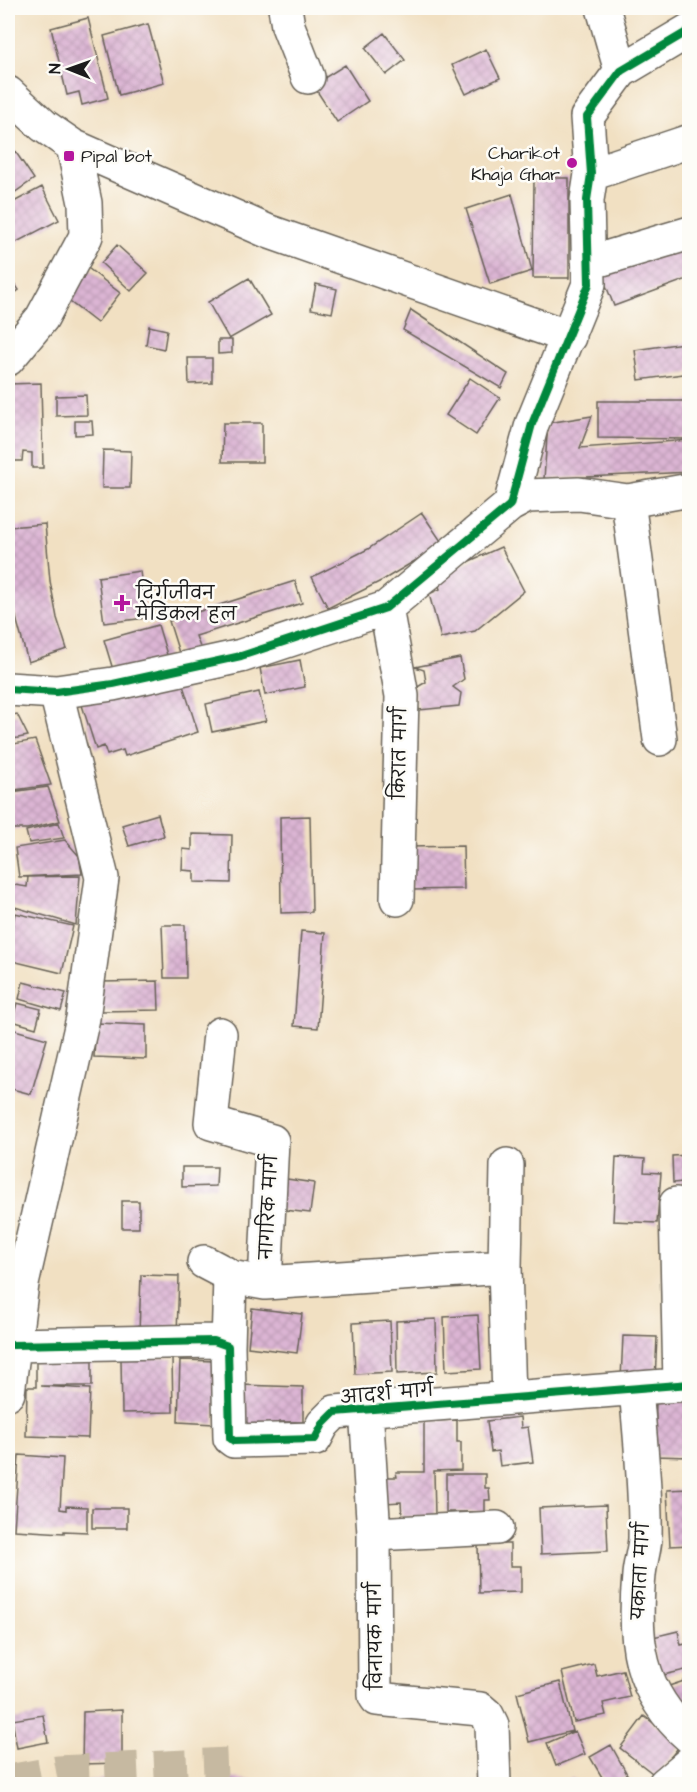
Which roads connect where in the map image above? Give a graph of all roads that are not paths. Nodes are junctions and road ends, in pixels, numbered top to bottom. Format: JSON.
{"nodes":[{"id":1,"x":285,"y":8,"type":"edge"},
{"id":2,"x":603,"y":8,"type":"edge"},
{"id":3,"x":690,"y":30,"type":"edge"},
{"id":4,"x":621,"y":71,"type":"junction"},
{"id":5,"x":308,"y":77,"type":"dead end"},
{"id":6,"x":8,"y":93,"type":"edge"},
{"id":7,"x":690,"y":141,"type":"edge"},
{"id":8,"x":73,"y":146,"type":"junction"},
{"id":9,"x":591,"y":174,"type":"junction"},
{"id":10,"x":690,"y":233,"type":"edge"},
{"id":11,"x":589,"y":263,"type":"junction"},
{"id":12,"x":569,"y":337,"type":"junction"},
{"id":13,"x":8,"y":359,"type":"edge"},
{"id":14,"x":690,"y":490,"type":"edge"},
{"id":15,"x":628,"y":501,"type":"junction"},
{"id":16,"x":510,"y":505,"type":"junction"},
{"id":17,"x":386,"y":609,"type":"junction"},
{"id":18,"x":8,"y":685,"type":"edge"},
{"id":19,"x":56,"y":692,"type":"junction"},
{"id":20,"x":660,"y":739,"type":"dead end"},
{"id":21,"x":397,"y":899,"type":"dead end"},
{"id":22,"x":220,"y":1034,"type":"dead end"},
{"id":23,"x":507,"y":1165,"type":"dead end"},
{"id":24,"x":676,"y":1204,"type":"dead end"},
{"id":25,"x":505,"y":1267,"type":"junction"},
{"id":26,"x":15,"y":1281,"type":"edge"},
{"id":27,"x":266,"y":1283,"type":"junction"},
{"id":28,"x":13,"y":1345,"type":"junction"},
{"id":29,"x":228,"y":1346,"type":"junction"},
{"id":30,"x":685,"y":1384,"type":"edge"},
{"id":31,"x":636,"y":1388,"type":"junction"},
{"id":32,"x":8,"y":1393,"type":"edge"},
{"id":33,"x":509,"y":1398,"type":"junction"},
{"id":34,"x":366,"y":1408,"type":"junction"},
{"id":35,"x":497,"y":1528,"type":"dead end"},
{"id":36,"x":374,"y":1533,"type":"junction"},
{"id":37,"x":690,"y":1737,"type":"edge"},
{"id":38,"x":690,"y":1763,"type":"edge"},
{"id":39,"x":494,"y":1785,"type":"edge"},
{"id":40,"x":665,"y":1785,"type":"edge"}],
"edges":[{"from":1,"to":5,"type":"street"},
{"from":2,"to":4,"type":"street"},
{"from":3,"to":4,"type":"street"},
{"from":4,"to":9,"type":"street"},
{"from":6,"to":8,"type":"street"},
{"from":7,"to":9,"type":"street"},
{"from":8,"to":12,"type":"street"},
{"from":8,"to":13,"type":"street"},
{"from":9,"to":11,"type":"street"},
{"from":10,"to":11,"type":"street"},
{"from":11,"to":12,"type":"street"},
{"from":12,"to":16,"type":"street"},
{"from":14,"to":15,"type":"street"},
{"from":15,"to":16,"type":"street"},
{"from":15,"to":20,"type":"street"},
{"from":16,"to":17,"type":"street"},
{"from":17,"to":19,"type":"street"},
{"from":17,"to":21,"type":"street","name":"किरात मार्ग"},
{"from":18,"to":19,"type":"street"},
{"from":19,"to":26,"type":"street"},
{"from":22,"to":27,"type":"street","name":"नागरिक मार्ग"},
{"from":23,"to":25,"type":"street"},
{"from":24,"to":30,"type":"street"},
{"from":25,"to":27,"type":"street","name":"नागरिक मार्ग"},
{"from":25,"to":33,"type":"street"},
{"from":26,"to":28,"type":"street"},
{"from":27,"to":29,"type":"street","name":"नागरिक मार्ग"},
{"from":28,"to":29,"type":"street"},
{"from":28,"to":32,"type":"street"},
{"from":29,"to":34,"type":"street","name":"आदर्श मार्ग"},
{"from":30,"to":31,"type":"street","name":"आदर्श मार्ग"},
{"from":31,"to":33,"type":"street","name":"आदर्श मार्ग"},
{"from":31,"to":37,"type":"street","name":"यकाता मार्ग"},
{"from":33,"to":34,"type":"street","name":"आदर्श मार्ग"},
{"from":34,"to":36,"type":"street","name":"विनायक मार्ग"},
{"from":35,"to":36,"type":"street"},
{"from":36,"to":39,"type":"street","name":"विनायक मार्ग"},
{"from":38,"to":40,"type":"street"}]}
